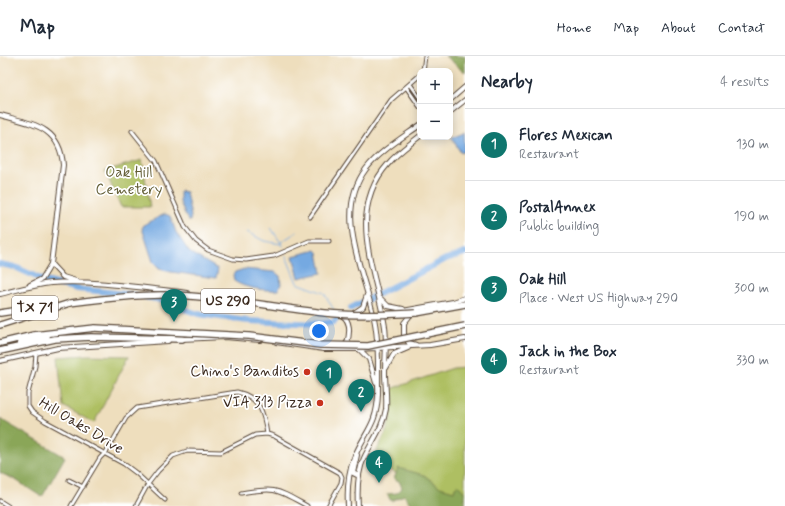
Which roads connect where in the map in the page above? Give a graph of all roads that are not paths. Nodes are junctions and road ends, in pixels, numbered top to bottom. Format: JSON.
{"nodes":[{"id":1,"x":425,"y":56,"type":"edge"},
{"id":2,"x":423,"y":68,"type":"edge"},
{"id":3,"x":417,"y":78,"type":"edge"},
{"id":4,"x":410,"y":84,"type":"junction"},
{"id":5,"x":406,"y":87,"type":"junction"},
{"id":6,"x":465,"y":87,"type":"edge"},
{"id":7,"x":417,"y":94,"type":"edge"},
{"id":8,"x":453,"y":97,"type":"edge"},
{"id":9,"x":465,"y":100,"type":"edge"},
{"id":10,"x":418,"y":104,"type":"edge"},
{"id":11,"x":453,"y":110,"type":"edge"},
{"id":12,"x":0,"y":115,"type":"edge"},
{"id":13,"x":417,"y":126,"type":"edge"},
{"id":14,"x":132,"y":131,"type":"dead end"},
{"id":15,"x":417,"y":139,"type":"edge"},
{"id":16,"x":310,"y":216,"type":"dead end"},
{"id":17,"x":329,"y":241,"type":"dead end"},
{"id":18,"x":51,"y":264,"type":"junction"},
{"id":19,"x":81,"y":283,"type":"junction"},
{"id":20,"x":26,"y":287,"type":"junction"},
{"id":21,"x":367,"y":292,"type":"junction"},
{"id":22,"x":0,"y":294,"type":"edge"},
{"id":23,"x":378,"y":295,"type":"junction"},
{"id":24,"x":465,"y":298,"type":"edge"},
{"id":25,"x":70,"y":303,"type":"junction"},
{"id":26,"x":465,"y":304,"type":"edge"},
{"id":27,"x":417,"y":309,"type":"junction"},
{"id":28,"x":409,"y":310,"type":"junction"},
{"id":29,"x":333,"y":311,"type":"junction"},
{"id":30,"x":354,"y":312,"type":"junction"},
{"id":31,"x":0,"y":313,"type":"edge"},
{"id":32,"x":373,"y":313,"type":"junction"},
{"id":33,"x":382,"y":313,"type":"junction"},
{"id":34,"x":0,"y":325,"type":"edge"},
{"id":35,"x":465,"y":326,"type":"edge"},
{"id":36,"x":66,"y":331,"type":"junction"},
{"id":37,"x":182,"y":339,"type":"junction"},
{"id":38,"x":465,"y":339,"type":"edge"},
{"id":39,"x":0,"y":343,"type":"edge"},
{"id":40,"x":413,"y":346,"type":"junction"},
{"id":41,"x":419,"y":346,"type":"junction"},
{"id":42,"x":386,"y":347,"type":"junction"},
{"id":43,"x":0,"y":348,"type":"edge"},
{"id":44,"x":377,"y":348,"type":"junction"},
{"id":45,"x":337,"y":349,"type":"junction"},
{"id":46,"x":359,"y":349,"type":"junction"},
{"id":47,"x":0,"y":351,"type":"edge"},
{"id":48,"x":36,"y":352,"type":"junction"},
{"id":49,"x":0,"y":361,"type":"edge"},
{"id":50,"x":385,"y":372,"type":"junction"},
{"id":51,"x":378,"y":387,"type":"junction"},
{"id":52,"x":377,"y":401,"type":"junction"},
{"id":53,"x":386,"y":404,"type":"junction"},
{"id":54,"x":267,"y":434,"type":"junction"},
{"id":55,"x":358,"y":451,"type":"junction"},
{"id":56,"x":104,"y":454,"type":"junction"},
{"id":57,"x":359,"y":476,"type":"junction"},
{"id":58,"x":69,"y":480,"type":"dead end"},
{"id":59,"x":148,"y":484,"type":"junction"},
{"id":60,"x":83,"y":487,"type":"junction"},
{"id":61,"x":240,"y":493,"type":"dead end"},
{"id":62,"x":165,"y":500,"type":"dead end"},
{"id":63,"x":0,"y":501,"type":"edge"},
{"id":64,"x":298,"y":501,"type":"junction"},
{"id":65,"x":8,"y":506,"type":"edge"},
{"id":66,"x":71,"y":506,"type":"edge"},
{"id":67,"x":136,"y":506,"type":"edge"},
{"id":68,"x":296,"y":506,"type":"edge"},
{"id":69,"x":307,"y":506,"type":"edge"},
{"id":70,"x":328,"y":506,"type":"edge"},
{"id":71,"x":348,"y":506,"type":"edge"},
{"id":72,"x":358,"y":506,"type":"edge"}],
"edges":[{"from":1,"to":2,"type":"street"},
{"from":3,"to":4,"type":"street"},
{"from":4,"to":5,"type":"street"},
{"from":4,"to":7,"type":"street"},
{"from":5,"to":10,"type":"street"},
{"from":5,"to":16,"type":"street"},
{"from":6,"to":8,"type":"main road"},
{"from":9,"to":11,"type":"main road"},
{"from":12,"to":18,"type":"main road"},
{"from":13,"to":21,"type":"main road"},
{"from":14,"to":17,"type":"street"},
{"from":15,"to":23,"type":"main road"},
{"from":18,"to":19,"type":"main road"},
{"from":18,"to":20,"type":"main road"},
{"from":19,"to":20,"type":"main road"},
{"from":19,"to":29,"type":"main road"},
{"from":20,"to":22,"type":"main road"},
{"from":21,"to":30,"type":"main road"},
{"from":21,"to":32,"type":"main road"},
{"from":23,"to":28,"type":"main road"},
{"from":23,"to":33,"type":"main road"},
{"from":24,"to":27,"type":"main road"},
{"from":25,"to":26,"type":"highway","number":"US 290","bridge":true},
{"from":25,"to":31,"type":"highway","number":"TX 71"},
{"from":25,"to":34,"type":"highway","number":"US 290"},
{"from":27,"to":28,"type":"main road"},
{"from":27,"to":41,"type":"main road"},
{"from":28,"to":33,"type":"main road"},
{"from":29,"to":30,"type":"main road"},
{"from":29,"to":45,"type":"main road"},
{"from":30,"to":32,"type":"main road"},
{"from":32,"to":33,"type":"main road"},
{"from":32,"to":44,"type":"main road"},
{"from":33,"to":42,"type":"main road"},
{"from":35,"to":36,"type":"highway","number":"US 290","bridge":true},
{"from":36,"to":39,"type":"highway","number":"US 290"},
{"from":36,"to":43,"type":"highway","number":"TX 71"},
{"from":37,"to":45,"type":"main road"},
{"from":37,"to":47,"type":"highway"},
{"from":37,"to":48,"type":"main road"},
{"from":38,"to":41,"type":"main road"},
{"from":40,"to":41,"type":"main road"},
{"from":40,"to":42,"type":"main road"},
{"from":40,"to":50,"type":"main road"},
{"from":42,"to":44,"type":"main road"},
{"from":42,"to":50,"type":"main road"},
{"from":44,"to":46,"type":"main road"},
{"from":44,"to":51,"type":"main road"},
{"from":45,"to":46,"type":"main road"},
{"from":46,"to":51,"type":"main road"},
{"from":48,"to":49,"type":"main road"},
{"from":48,"to":56,"type":"street","name":"Hill Oaks Drive"},
{"from":50,"to":53,"type":"main road"},
{"from":51,"to":52,"type":"main road"},
{"from":52,"to":53,"type":"main road"},
{"from":52,"to":55,"type":"main road"},
{"from":53,"to":57,"type":"main road"},
{"from":54,"to":56,"type":"street"},
{"from":54,"to":59,"type":"street"},
{"from":54,"to":70,"type":"street"},
{"from":55,"to":57,"type":"main road"},
{"from":55,"to":71,"type":"main road"},
{"from":56,"to":59,"type":"street","name":"Hill Oaks Drive"},
{"from":56,"to":60,"type":"street"},
{"from":57,"to":72,"type":"main road"},
{"from":58,"to":60,"type":"street"},
{"from":59,"to":62,"type":"street","name":"Hill Oaks Drive"},
{"from":59,"to":67,"type":"street"},
{"from":60,"to":66,"type":"street"},
{"from":61,"to":64,"type":"street"},
{"from":63,"to":65,"type":"street"},
{"from":64,"to":68,"type":"street"},
{"from":64,"to":69,"type":"street"}]}
